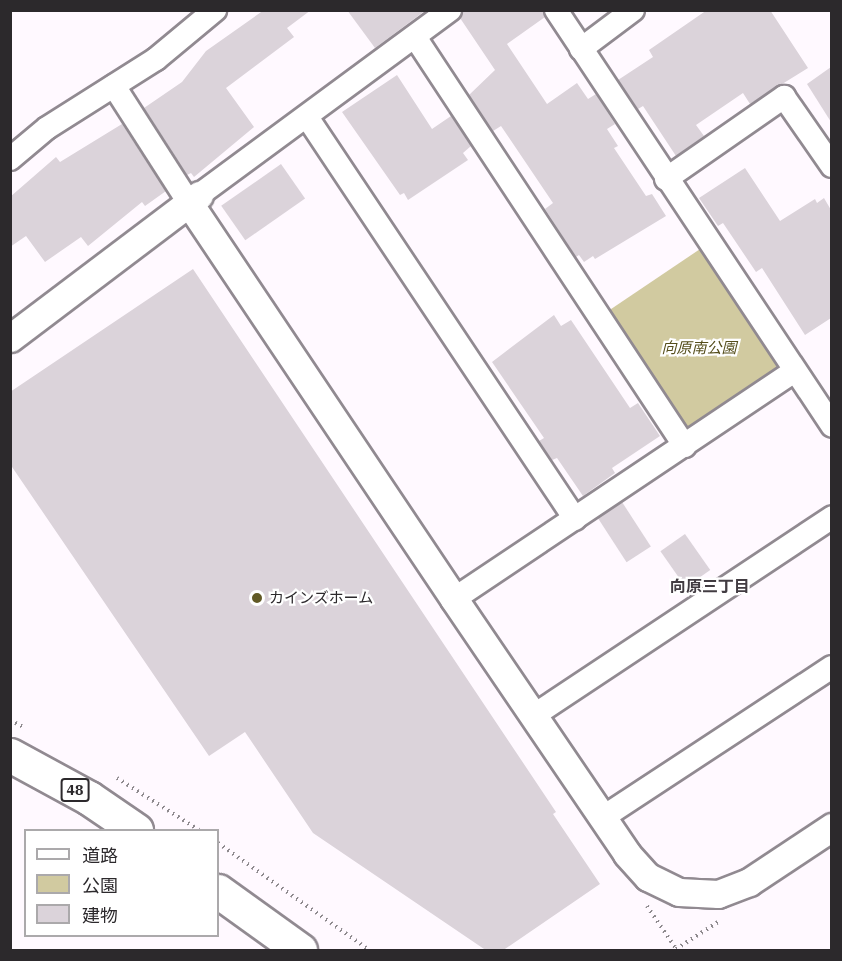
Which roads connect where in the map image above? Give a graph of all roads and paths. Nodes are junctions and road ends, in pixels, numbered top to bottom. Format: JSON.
{"nodes":[{"id":1,"x":216,"y":10,"type":"edge"},
{"id":2,"x":450,"y":10,"type":"edge"},
{"id":3,"x":556,"y":10,"type":"edge"},
{"id":4,"x":633,"y":10,"type":"edge"},
{"id":5,"x":415,"y":37,"type":"junction"},
{"id":6,"x":582,"y":49,"type":"junction"},
{"id":7,"x":114,"y":86,"type":"junction"},
{"id":8,"x":307,"y":117,"type":"junction"},
{"id":9,"x":10,"y":159,"type":"edge"},
{"id":10,"x":831,"y":166,"type":"edge"},
{"id":11,"x":666,"y":179,"type":"junction"},
{"id":12,"x":194,"y":199,"type":"junction"},
{"id":13,"x":10,"y":338,"type":"edge"},
{"id":14,"x":794,"y":371,"type":"junction"},
{"id":15,"x":831,"y":426,"type":"edge"},
{"id":16,"x":685,"y":446,"type":"junction"},
{"id":17,"x":831,"y":517,"type":"edge"},
{"id":18,"x":575,"y":519,"type":"junction"},
{"id":19,"x":453,"y":599,"type":"junction"},
{"id":20,"x":831,"y":667,"type":"edge"},
{"id":21,"x":533,"y":716,"type":"junction"},
{"id":22,"x":10,"y":755,"type":"edge"},
{"id":23,"x":602,"y":818,"type":"junction"},
{"id":24,"x":831,"y":827,"type":"edge"},
{"id":25,"x":133,"y":829,"type":"edge"},
{"id":26,"x":219,"y":844,"type":"edge"},
{"id":27,"x":219,"y":892,"type":"edge"},
{"id":28,"x":643,"y":900,"type":"dead end"},
{"id":29,"x":300,"y":951,"type":"edge"},
{"id":30,"x":369,"y":951,"type":"edge"},
{"id":31,"x":677,"y":951,"type":"edge"}],
"edges":[{"from":1,"to":7,"type":"street"},
{"from":2,"to":5,"type":"street"},
{"from":3,"to":6,"type":"street"},
{"from":4,"to":6,"type":"street"},
{"from":5,"to":8,"type":"street"},
{"from":5,"to":16,"type":"street"},
{"from":6,"to":11,"type":"street"},
{"from":7,"to":9,"type":"street"},
{"from":7,"to":12,"type":"street"},
{"from":8,"to":12,"type":"street"},
{"from":8,"to":18,"type":"street"},
{"from":10,"to":11,"type":"street"},
{"from":11,"to":14,"type":"street"},
{"from":12,"to":13,"type":"street"},
{"from":12,"to":19,"type":"street"},
{"from":14,"to":15,"type":"street"},
{"from":14,"to":16,"type":"street"},
{"from":16,"to":18,"type":"street"},
{"from":17,"to":21,"type":"street"},
{"from":18,"to":19,"type":"street"},
{"from":19,"to":21,"type":"street"},
{"from":20,"to":23,"type":"street"},
{"from":21,"to":23,"type":"street"},
{"from":22,"to":25,"type":"main road","number":"48"},
{"from":23,"to":24,"type":"street"},
{"from":26,"to":30,"type":"path"},
{"from":27,"to":29,"type":"main road"},
{"from":28,"to":31,"type":"path"}]}
